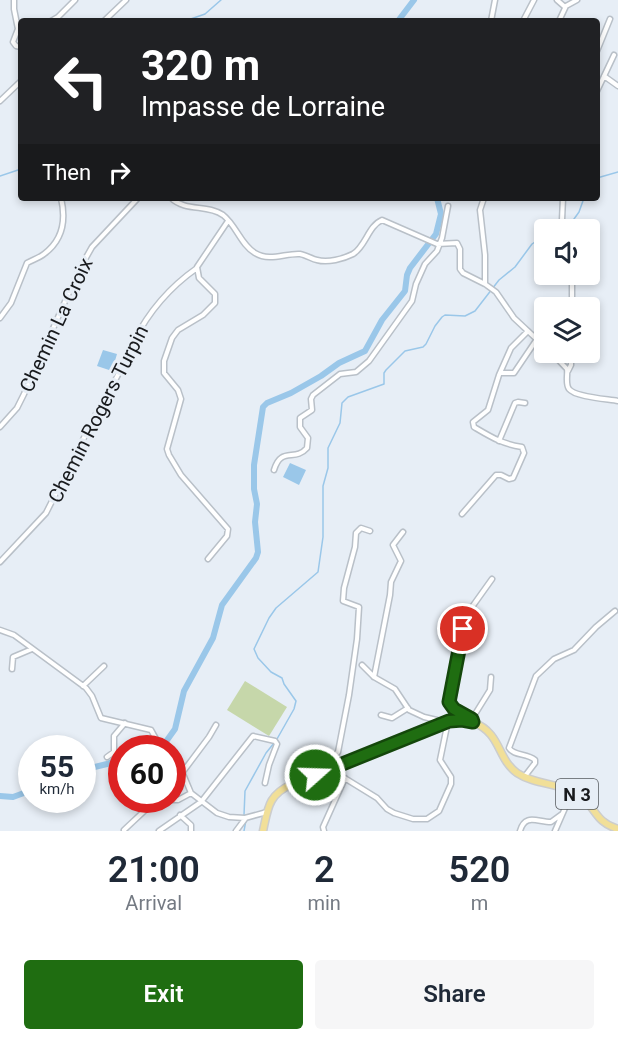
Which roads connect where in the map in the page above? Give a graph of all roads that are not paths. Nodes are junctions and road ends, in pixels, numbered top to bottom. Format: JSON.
{"nodes":[{"id":1,"x":14,"y":0,"type":"edge"},
{"id":2,"x":75,"y":0,"type":"edge"},
{"id":3,"x":126,"y":0,"type":"edge"},
{"id":4,"x":495,"y":0,"type":"edge"},
{"id":5,"x":534,"y":0,"type":"edge"},
{"id":6,"x":577,"y":0,"type":"edge"},
{"id":7,"x":562,"y":3,"type":"edge"},
{"id":8,"x":56,"y":18,"type":"edge"},
{"id":9,"x":107,"y":18,"type":"edge"},
{"id":10,"x":492,"y":18,"type":"edge"},
{"id":11,"x":525,"y":18,"type":"edge"},
{"id":12,"x":560,"y":18,"type":"edge"},
{"id":13,"x":610,"y":19,"type":"dead end"},
{"id":14,"x":18,"y":25,"type":"edge"},
{"id":15,"x":18,"y":34,"type":"edge"},
{"id":16,"x":600,"y":44,"type":"edge"},
{"id":17,"x":18,"y":46,"type":"edge"},
{"id":18,"x":614,"y":55,"type":"dead end"},
{"id":19,"x":604,"y":76,"type":"junction"},
{"id":20,"x":18,"y":84,"type":"edge"},
{"id":21,"x":600,"y":85,"type":"edge"},
{"id":22,"x":618,"y":86,"type":"edge"},
{"id":23,"x":0,"y":101,"type":"edge"},
{"id":24,"x":62,"y":201,"type":"edge"},
{"id":25,"x":135,"y":201,"type":"edge"},
{"id":26,"x":176,"y":201,"type":"edge"},
{"id":27,"x":483,"y":201,"type":"edge"},
{"id":28,"x":563,"y":201,"type":"edge"},
{"id":29,"x":448,"y":206,"type":"dead end"},
{"id":30,"x":562,"y":219,"type":"edge"},
{"id":31,"x":228,"y":221,"type":"junction"},
{"id":32,"x":436,"y":244,"type":"junction"},
{"id":33,"x":197,"y":267,"type":"junction"},
{"id":34,"x":484,"y":284,"type":"junction"},
{"id":35,"x":0,"y":318,"type":"edge"},
{"id":36,"x":528,"y":331,"type":"junction"},
{"id":37,"x":534,"y":336,"type":"edge"},
{"id":38,"x":534,"y":343,"type":"edge"},
{"id":39,"x":563,"y":363,"type":"edge"},
{"id":40,"x":571,"y":363,"type":"edge"},
{"id":41,"x":568,"y":371,"type":"junction"},
{"id":42,"x":500,"y":373,"type":"junction"},
{"id":43,"x":618,"y":401,"type":"edge"},
{"id":44,"x":525,"y":403,"type":"dead end"},
{"id":45,"x":0,"y":427,"type":"edge"},
{"id":46,"x":499,"y":441,"type":"junction"},
{"id":47,"x":274,"y":470,"type":"dead end"},
{"id":48,"x":462,"y":514,"type":"dead end"},
{"id":49,"x":370,"y":531,"type":"dead end"},
{"id":50,"x":403,"y":532,"type":"dead end"},
{"id":51,"x":208,"y":559,"type":"dead end"},
{"id":52,"x":0,"y":562,"type":"edge"},
{"id":53,"x":492,"y":579,"type":"dead end"},
{"id":54,"x":615,"y":611,"type":"dead end"},
{"id":55,"x":0,"y":630,"type":"edge"},
{"id":56,"x":32,"y":649,"type":"junction"},
{"id":57,"x":362,"y":665,"type":"dead end"},
{"id":58,"x":104,"y":666,"type":"dead end"},
{"id":59,"x":12,"y":669,"type":"dead end"},
{"id":60,"x":374,"y":677,"type":"junction"},
{"id":61,"x":491,"y":677,"type":"dead end"},
{"id":62,"x":83,"y":686,"type":"junction"},
{"id":63,"x":408,"y":708,"type":"junction"},
{"id":64,"x":381,"y":715,"type":"dead end"},
{"id":65,"x":472,"y":721,"type":"junction"},
{"id":66,"x":125,"y":723,"type":"junction"},
{"id":67,"x":444,"y":723,"type":"junction"},
{"id":68,"x":216,"y":725,"type":"dead end"},
{"id":69,"x":154,"y":735,"type":"edge"},
{"id":70,"x":107,"y":757,"type":"dead end"},
{"id":71,"x":331,"y":765,"type":"junction"},
{"id":72,"x":186,"y":767,"type":"edge"},
{"id":73,"x":525,"y":776,"type":"junction"},
{"id":74,"x":345,"y":778,"type":"junction"},
{"id":75,"x":186,"y":782,"type":"edge"},
{"id":76,"x":265,"y":783,"type":"dead end"},
{"id":77,"x":572,"y":791,"type":"junction"},
{"id":78,"x":190,"y":793,"type":"junction"},
{"id":79,"x":186,"y":795,"type":"edge"},
{"id":80,"x":201,"y":802,"type":"junction"},
{"id":81,"x":267,"y":812,"type":"junction"},
{"id":82,"x":142,"y":813,"type":"edge"},
{"id":83,"x":562,"y":814,"type":"junction"},
{"id":84,"x":180,"y":815,"type":"junction"},
{"id":85,"x":245,"y":818,"type":"junction"},
{"id":86,"x":124,"y":830,"type":"edge"},
{"id":87,"x":618,"y":830,"type":"edge"},
{"id":88,"x":159,"y":831,"type":"edge"},
{"id":89,"x":191,"y":831,"type":"edge"},
{"id":90,"x":236,"y":831,"type":"edge"},
{"id":91,"x":263,"y":831,"type":"edge"},
{"id":92,"x":324,"y":831,"type":"edge"},
{"id":93,"x":520,"y":831,"type":"edge"},
{"id":94,"x":555,"y":831,"type":"edge"}],
"edges":[{"from":1,"to":14,"type":"street"},
{"from":2,"to":8,"type":"street"},
{"from":3,"to":9,"type":"street"},
{"from":4,"to":10,"type":"street"},
{"from":5,"to":11,"type":"street"},
{"from":6,"to":7,"type":"street"},
{"from":7,"to":12,"type":"street"},
{"from":13,"to":16,"type":"street"},
{"from":15,"to":17,"type":"street"},
{"from":18,"to":19,"type":"street"},
{"from":19,"to":21,"type":"street"},
{"from":19,"to":22,"type":"street"},
{"from":20,"to":23,"type":"street"},
{"from":24,"to":35,"type":"street"},
{"from":25,"to":45,"type":"street","name":"Chemin La Croix"},
{"from":26,"to":31,"type":"street"},
{"from":27,"to":34,"type":"street"},
{"from":28,"to":30,"type":"street"},
{"from":29,"to":32,"type":"street"},
{"from":31,"to":32,"type":"street"},
{"from":31,"to":33,"type":"street","name":"Chemin Rogers Turpin"},
{"from":32,"to":34,"type":"street"},
{"from":32,"to":47,"type":"street"},
{"from":33,"to":51,"type":"street"},
{"from":33,"to":52,"type":"street","name":"Chemin Rogers Turpin"},
{"from":34,"to":36,"type":"street"},
{"from":36,"to":37,"type":"street"},
{"from":36,"to":42,"type":"street"},
{"from":38,"to":42,"type":"street"},
{"from":39,"to":41,"type":"street"},
{"from":40,"to":41,"type":"street"},
{"from":41,"to":43,"type":"street"},
{"from":42,"to":46,"type":"street"},
{"from":44,"to":46,"type":"street"},
{"from":46,"to":48,"type":"street"},
{"from":49,"to":71,"type":"street"},
{"from":50,"to":60,"type":"street"},
{"from":53,"to":65,"type":"street"},
{"from":54,"to":73,"type":"street"},
{"from":55,"to":56,"type":"street"},
{"from":56,"to":59,"type":"street"},
{"from":56,"to":62,"type":"street"},
{"from":57,"to":60,"type":"street"},
{"from":58,"to":62,"type":"street"},
{"from":60,"to":63,"type":"street"},
{"from":61,"to":65,"type":"street"},
{"from":62,"to":66,"type":"street"},
{"from":63,"to":64,"type":"street"},
{"from":63,"to":67,"type":"street"},
{"from":65,"to":67,"type":"main road"},
{"from":65,"to":73,"type":"main road","number":"N 3"},
{"from":66,"to":69,"type":"street"},
{"from":66,"to":70,"type":"street"},
{"from":67,"to":71,"type":"main road"},
{"from":67,"to":74,"type":"street"},
{"from":68,"to":72,"type":"street"},
{"from":71,"to":74,"type":"street"},
{"from":71,"to":81,"type":"main road"},
{"from":73,"to":77,"type":"main road","number":"N 3"},
{"from":74,"to":92,"type":"street"},
{"from":75,"to":78,"type":"street"},
{"from":76,"to":80,"type":"street"},
{"from":77,"to":83,"type":"street"},
{"from":77,"to":87,"type":"main road","number":"N 3"},
{"from":78,"to":79,"type":"street"},
{"from":78,"to":80,"type":"street"},
{"from":80,"to":84,"type":"street"},
{"from":80,"to":85,"type":"street"},
{"from":81,"to":85,"type":"street"},
{"from":81,"to":91,"type":"main road"},
{"from":82,"to":86,"type":"street"},
{"from":83,"to":93,"type":"street"},
{"from":83,"to":94,"type":"street"},
{"from":84,"to":88,"type":"street"},
{"from":84,"to":89,"type":"street"},
{"from":85,"to":90,"type":"street"}]}
